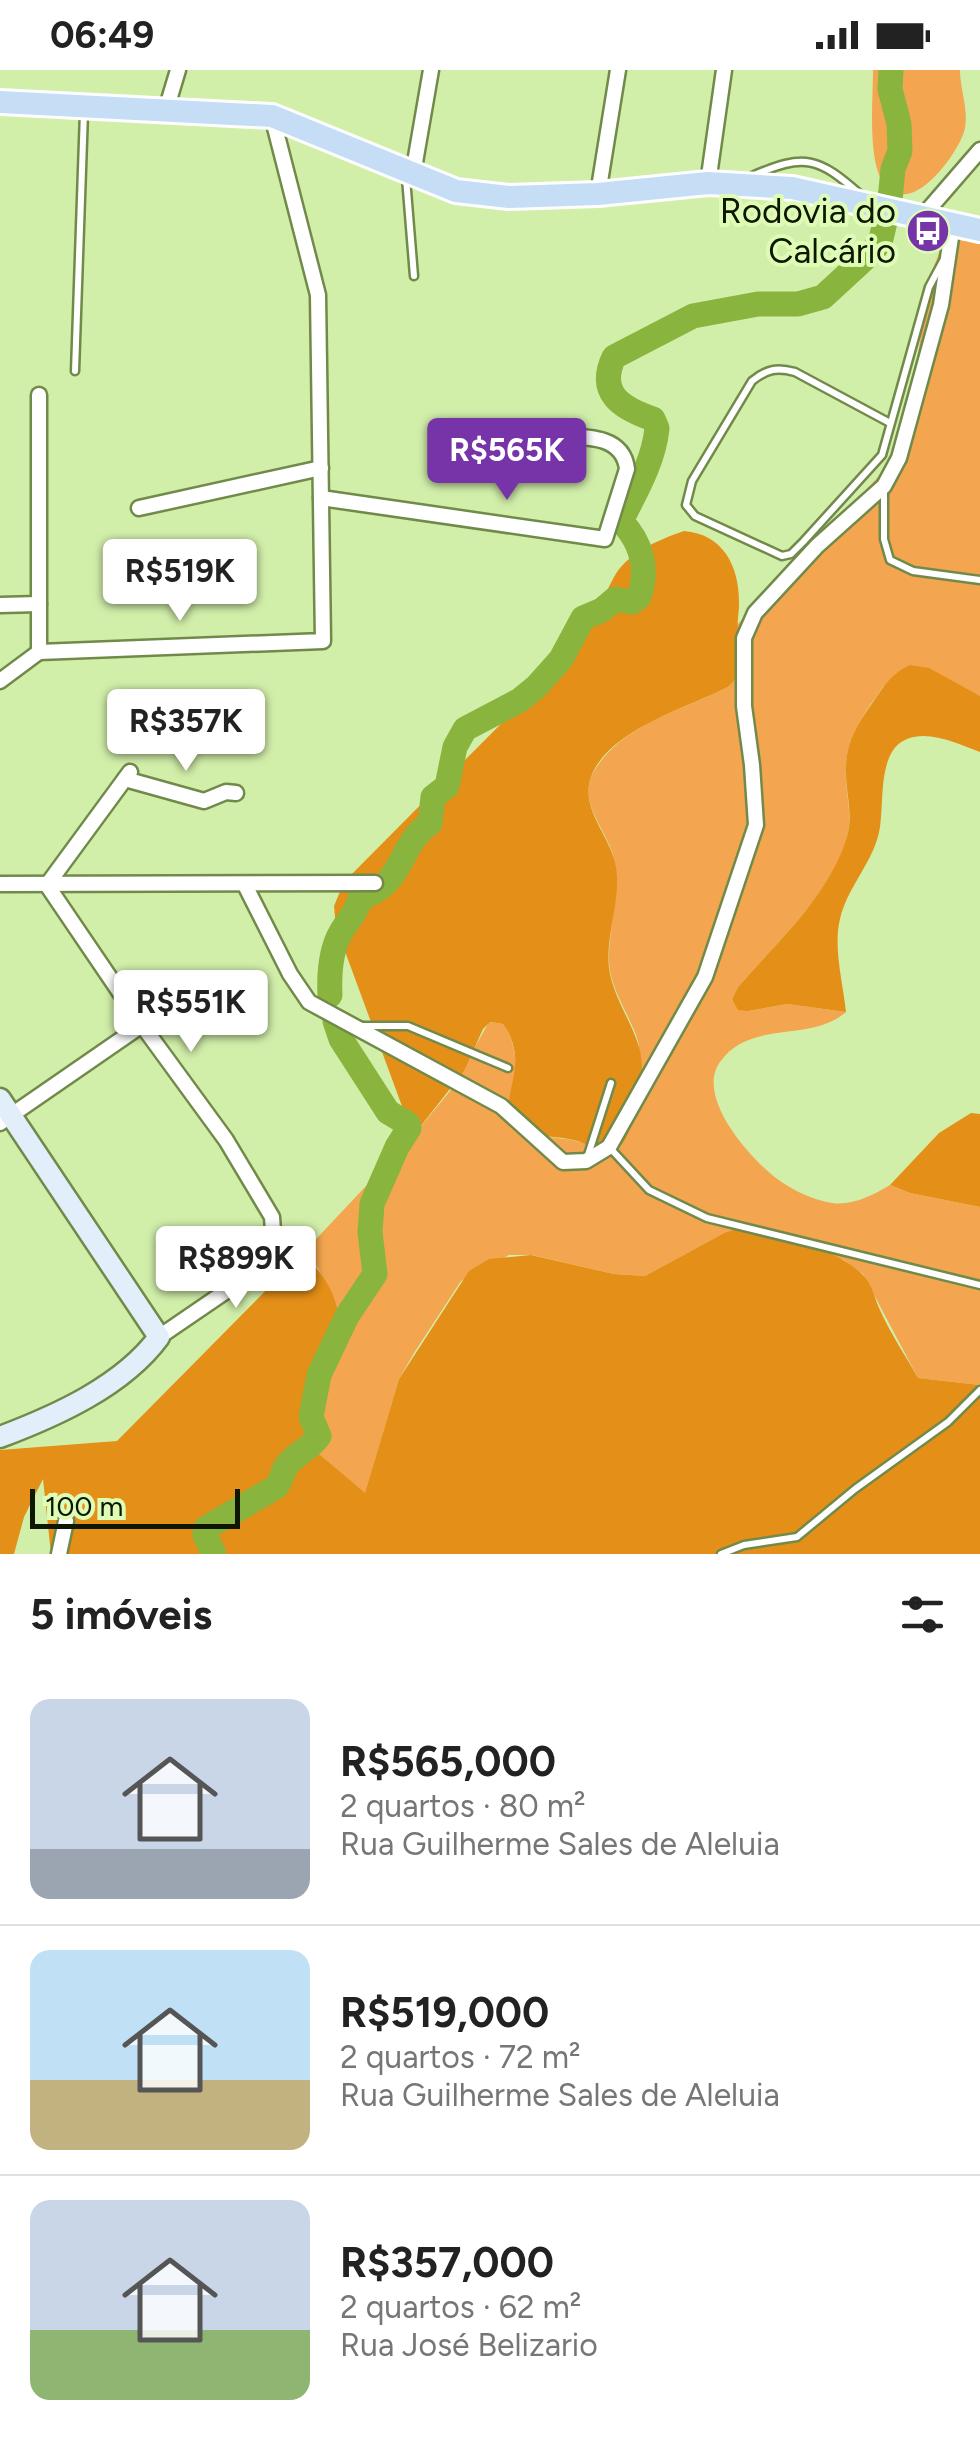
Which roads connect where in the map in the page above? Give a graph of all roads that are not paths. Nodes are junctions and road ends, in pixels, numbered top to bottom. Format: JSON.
{"nodes":[{"id":1,"x":178,"y":70,"type":"edge"},
{"id":2,"x":431,"y":70,"type":"edge"},
{"id":3,"x":618,"y":70,"type":"edge"},
{"id":4,"x":724,"y":70,"type":"edge"},
{"id":5,"x":0,"y":102,"type":"edge"},
{"id":6,"x":84,"y":106,"type":"junction"},
{"id":7,"x":166,"y":110,"type":"junction"},
{"id":8,"x":272,"y":116,"type":"junction"},
{"id":9,"x":980,"y":150,"type":"edge"},
{"id":10,"x":410,"y":172,"type":"junction"},
{"id":11,"x":708,"y":183,"type":"junction"},
{"id":12,"x":598,"y":194,"type":"junction"},
{"id":13,"x":922,"y":217,"type":"junction"},
{"id":14,"x":953,"y":224,"type":"junction"},
{"id":15,"x":980,"y":230,"type":"edge"},
{"id":16,"x":949,"y":252,"type":"junction"},
{"id":17,"x":414,"y":276,"type":"dead end"},
{"id":18,"x":75,"y":370,"type":"dead end"},
{"id":19,"x":38,"y":396,"type":"dead end"},
{"id":20,"x":890,"y":423,"type":"junction"},
{"id":21,"x":556,"y":436,"type":"dead end"},
{"id":22,"x":321,"y":468,"type":"junction"},
{"id":23,"x":884,"y":486,"type":"junction"},
{"id":24,"x":321,"y":498,"type":"junction"},
{"id":25,"x":139,"y":508,"type":"dead end"},
{"id":26,"x":980,"y":580,"type":"edge"},
{"id":27,"x":0,"y":604,"type":"edge"},
{"id":28,"x":38,"y":604,"type":"junction"},
{"id":29,"x":38,"y":652,"type":"junction"},
{"id":30,"x":0,"y":680,"type":"edge"},
{"id":31,"x":236,"y":792,"type":"dead end"},
{"id":32,"x":375,"y":883,"type":"dead end"},
{"id":33,"x":0,"y":884,"type":"edge"},
{"id":34,"x":244,"y":884,"type":"junction"},
{"id":35,"x":47,"y":885,"type":"junction"},
{"id":36,"x":142,"y":1025,"type":"junction"},
{"id":37,"x":355,"y":1027,"type":"junction"},
{"id":38,"x":508,"y":1068,"type":"dead end"},
{"id":39,"x":611,"y":1083,"type":"dead end"},
{"id":40,"x":4,"y":1112,"type":"edge"},
{"id":41,"x":609,"y":1147,"type":"junction"},
{"id":42,"x":586,"y":1161,"type":"junction"},
{"id":43,"x":980,"y":1285,"type":"edge"},
{"id":44,"x":159,"y":1337,"type":"junction"},
{"id":45,"x":980,"y":1390,"type":"edge"},
{"id":46,"x":0,"y":1437,"type":"edge"},
{"id":47,"x":66,"y":1521,"type":"dead end"},
{"id":48,"x":59,"y":1554,"type":"edge"},
{"id":49,"x":720,"y":1554,"type":"edge"}],
"edges":[{"from":1,"to":7,"type":"street"},
{"from":2,"to":10,"type":"street"},
{"from":3,"to":12,"type":"street"},
{"from":4,"to":11,"type":"street"},
{"from":5,"to":6,"type":"main road"},
{"from":6,"to":7,"type":"main road"},
{"from":6,"to":18,"type":"lane"},
{"from":7,"to":8,"type":"main road"},
{"from":8,"to":10,"type":"main road"},
{"from":8,"to":22,"type":"street"},
{"from":9,"to":13,"type":"street"},
{"from":10,"to":12,"type":"main road"},
{"from":10,"to":17,"type":"lane"},
{"from":11,"to":12,"type":"main road"},
{"from":11,"to":13,"type":"main road"},
{"from":13,"to":14,"type":"main road"},
{"from":14,"to":15,"type":"main road"},
{"from":14,"to":16,"type":"street"},
{"from":16,"to":20,"type":"lane"},
{"from":16,"to":23,"type":"street"},
{"from":19,"to":28,"type":"street"},
{"from":20,"to":20,"type":"lane"},
{"from":21,"to":24,"type":"street"},
{"from":22,"to":24,"type":"street"},
{"from":22,"to":25,"type":"street"},
{"from":23,"to":26,"type":"lane"},
{"from":23,"to":41,"type":"street"},
{"from":24,"to":29,"type":"street"},
{"from":27,"to":28,"type":"street"},
{"from":28,"to":29,"type":"street"},
{"from":29,"to":30,"type":"street"},
{"from":31,"to":35,"type":"street"},
{"from":32,"to":34,"type":"street"},
{"from":33,"to":35,"type":"street"},
{"from":34,"to":35,"type":"street"},
{"from":34,"to":37,"type":"street"},
{"from":35,"to":36,"type":"street"},
{"from":36,"to":40,"type":"street"},
{"from":36,"to":44,"type":"street"},
{"from":37,"to":38,"type":"lane"},
{"from":37,"to":42,"type":"street"},
{"from":39,"to":42,"type":"lane"},
{"from":40,"to":44,"type":"street"},
{"from":41,"to":42,"type":"street"},
{"from":41,"to":43,"type":"lane"},
{"from":44,"to":46,"type":"street"},
{"from":45,"to":49,"type":"lane"},
{"from":47,"to":48,"type":"street"}]}
